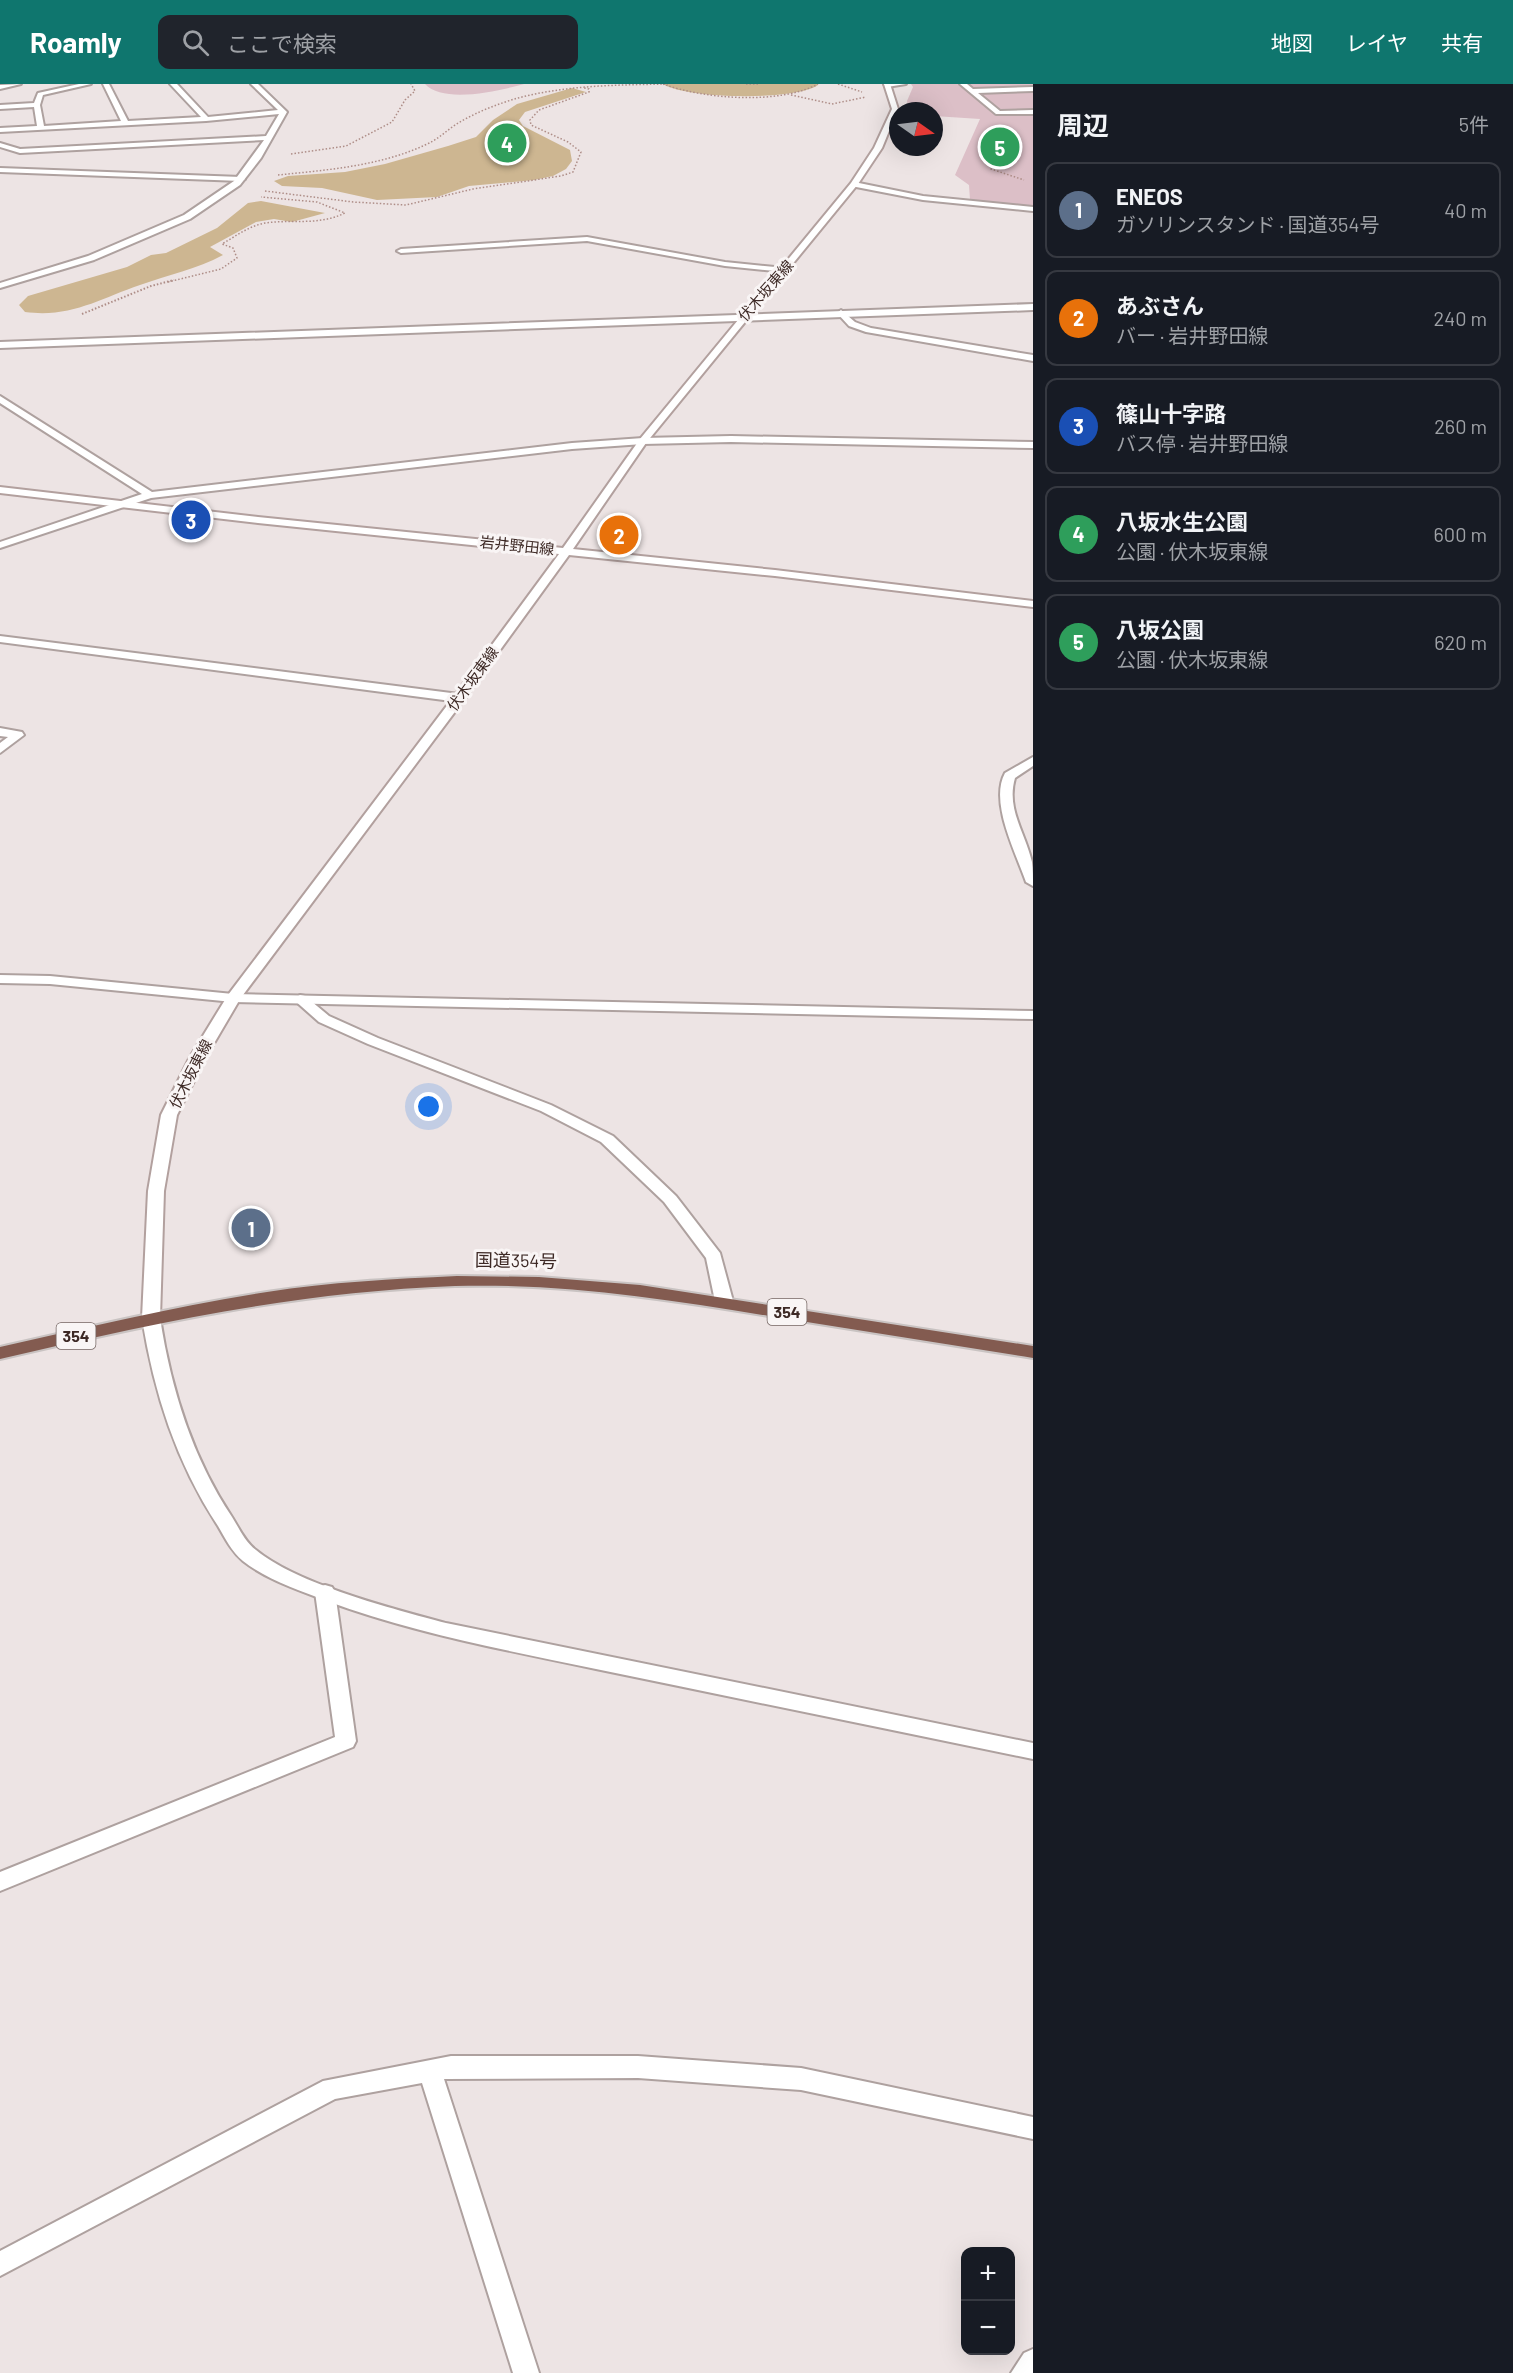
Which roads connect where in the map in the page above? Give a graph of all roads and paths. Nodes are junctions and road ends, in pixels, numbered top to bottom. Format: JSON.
{"nodes":[{"id":1,"x":18,"y":84,"type":"edge"},
{"id":2,"x":88,"y":84,"type":"edge"},
{"id":3,"x":106,"y":84,"type":"edge"},
{"id":4,"x":173,"y":84,"type":"edge"},
{"id":5,"x":254,"y":84,"type":"edge"},
{"id":6,"x":411,"y":84,"type":"edge"},
{"id":7,"x":663,"y":84,"type":"edge"},
{"id":8,"x":668,"y":84,"type":"edge"},
{"id":9,"x":746,"y":84,"type":"edge"},
{"id":10,"x":759,"y":84,"type":"edge"},
{"id":11,"x":818,"y":84,"type":"edge"},
{"id":12,"x":838,"y":84,"type":"edge"},
{"id":13,"x":887,"y":84,"type":"edge"},
{"id":14,"x":903,"y":84,"type":"edge"},
{"id":15,"x":963,"y":84,"type":"edge"},
{"id":16,"x":0,"y":87,"type":"edge"},
{"id":17,"x":584,"y":88,"type":"junction"},
{"id":18,"x":1033,"y":89,"type":"edge"},
{"id":19,"x":971,"y":91,"type":"junction"},
{"id":20,"x":869,"y":93,"type":"dead end"},
{"id":21,"x":790,"y":94,"type":"junction"},
{"id":22,"x":865,"y":97,"type":"dead end"},
{"id":23,"x":998,"y":103,"type":"dead end"},
{"id":24,"x":987,"y":104,"type":"junction"},
{"id":25,"x":37,"y":105,"type":"junction"},
{"id":26,"x":0,"y":107,"type":"edge"},
{"id":27,"x":284,"y":112,"type":"junction"},
{"id":28,"x":1033,"y":112,"type":"edge"},
{"id":29,"x":206,"y":119,"type":"junction"},
{"id":30,"x":125,"y":123,"type":"junction"},
{"id":31,"x":41,"y":128,"type":"junction"},
{"id":32,"x":0,"y":130,"type":"edge"},
{"id":33,"x":1015,"y":131,"type":"dead end"},
{"id":34,"x":268,"y":138,"type":"junction"},
{"id":35,"x":0,"y":145,"type":"edge"},
{"id":36,"x":257,"y":158,"type":"junction"},
{"id":37,"x":0,"y":170,"type":"edge"},
{"id":38,"x":40,"y":171,"type":"junction"},
{"id":39,"x":276,"y":175,"type":"dead end"},
{"id":40,"x":240,"y":178,"type":"junction"},
{"id":41,"x":0,"y":179,"type":"edge"},
{"id":42,"x":1033,"y":182,"type":"edge"},
{"id":43,"x":854,"y":184,"type":"junction"},
{"id":44,"x":263,"y":186,"type":"dead end"},
{"id":45,"x":263,"y":191,"type":"junction"},
{"id":46,"x":1033,"y":209,"type":"edge"},
{"id":47,"x":401,"y":251,"type":"dead end"},
{"id":48,"x":785,"y":270,"type":"junction"},
{"id":49,"x":0,"y":286,"type":"edge"},
{"id":50,"x":1033,"y":307,"type":"edge"},
{"id":51,"x":841,"y":313,"type":"junction"},
{"id":52,"x":81,"y":315,"type":"dead end"},
{"id":53,"x":743,"y":317,"type":"junction"},
{"id":54,"x":0,"y":345,"type":"edge"},
{"id":55,"x":1033,"y":358,"type":"edge"},
{"id":56,"x":0,"y":399,"type":"edge"},
{"id":57,"x":643,"y":441,"type":"junction"},
{"id":58,"x":1033,"y":445,"type":"edge"},
{"id":59,"x":0,"y":490,"type":"edge"},
{"id":60,"x":150,"y":495,"type":"junction"},
{"id":61,"x":116,"y":505,"type":"junction"},
{"id":62,"x":0,"y":545,"type":"edge"},
{"id":63,"x":566,"y":551,"type":"junction"},
{"id":64,"x":1033,"y":604,"type":"edge"},
{"id":65,"x":0,"y":639,"type":"edge"},
{"id":66,"x":459,"y":698,"type":"junction"},
{"id":67,"x":0,"y":732,"type":"edge"},
{"id":68,"x":0,"y":749,"type":"edge"},
{"id":69,"x":1033,"y":761,"type":"edge"},
{"id":70,"x":1033,"y":882,"type":"edge"},
{"id":71,"x":0,"y":979,"type":"edge"},
{"id":72,"x":233,"y":998,"type":"junction"},
{"id":73,"x":300,"y":999,"type":"junction"},
{"id":74,"x":1033,"y":1015,"type":"edge"},
{"id":75,"x":724,"y":1301,"type":"junction"},
{"id":76,"x":151,"y":1318,"type":"junction"},
{"id":77,"x":1033,"y":1352,"type":"edge"},
{"id":78,"x":0,"y":1353,"type":"edge"},
{"id":79,"x":325,"y":1592,"type":"junction"},
{"id":80,"x":1033,"y":1751,"type":"edge"},
{"id":81,"x":0,"y":1882,"type":"edge"},
{"id":82,"x":430,"y":2071,"type":"junction"},
{"id":83,"x":1033,"y":2128,"type":"edge"},
{"id":84,"x":0,"y":2264,"type":"edge"},
{"id":85,"x":1033,"y":2362,"type":"edge"},
{"id":86,"x":526,"y":2373,"type":"edge"},
{"id":87,"x":1024,"y":2373,"type":"edge"}],
"edges":[{"from":1,"to":16,"type":"street"},
{"from":2,"to":25,"type":"street"},
{"from":3,"to":30,"type":"street"},
{"from":4,"to":29,"type":"street"},
{"from":5,"to":27,"type":"street"},
{"from":6,"to":36,"type":"path"},
{"from":7,"to":8,"type":"path"},
{"from":7,"to":17,"type":"path"},
{"from":7,"to":21,"type":"path"},
{"from":9,"to":10,"type":"path"},
{"from":11,"to":21,"type":"path"},
{"from":12,"to":20,"type":"path"},
{"from":13,"to":14,"type":"street"},
{"from":13,"to":43,"type":"street","name":"伏木坂東線"},
{"from":15,"to":19,"type":"street"},
{"from":17,"to":39,"type":"path"},
{"from":17,"to":45,"type":"path"},
{"from":18,"to":19,"type":"street"},
{"from":19,"to":24,"type":"street"},
{"from":21,"to":22,"type":"path"},
{"from":23,"to":24,"type":"street"},
{"from":24,"to":28,"type":"street"},
{"from":25,"to":26,"type":"street"},
{"from":25,"to":31,"type":"street"},
{"from":27,"to":29,"type":"street"},
{"from":27,"to":34,"type":"street"},
{"from":29,"to":30,"type":"street"},
{"from":30,"to":31,"type":"street"},
{"from":31,"to":32,"type":"street"},
{"from":33,"to":42,"type":"path"},
{"from":34,"to":35,"type":"street"},
{"from":34,"to":36,"type":"street"},
{"from":36,"to":40,"type":"street"},
{"from":37,"to":38,"type":"street"},
{"from":38,"to":40,"type":"street"},
{"from":38,"to":41,"type":"street"},
{"from":40,"to":49,"type":"street"},
{"from":43,"to":46,"type":"street"},
{"from":43,"to":48,"type":"street","name":"伏木坂東線"},
{"from":44,"to":45,"type":"path"},
{"from":45,"to":52,"type":"path"},
{"from":47,"to":48,"type":"street"},
{"from":48,"to":53,"type":"street","name":"伏木坂東線"},
{"from":50,"to":51,"type":"street"},
{"from":51,"to":53,"type":"street"},
{"from":51,"to":55,"type":"street"},
{"from":53,"to":54,"type":"street"},
{"from":53,"to":57,"type":"street","name":"伏木坂東線"},
{"from":56,"to":60,"type":"street"},
{"from":57,"to":58,"type":"street"},
{"from":57,"to":60,"type":"street"},
{"from":57,"to":63,"type":"street","name":"伏木坂東線"},
{"from":59,"to":61,"type":"street","name":"岩井野田線"},
{"from":60,"to":61,"type":"street"},
{"from":61,"to":62,"type":"street"},
{"from":61,"to":63,"type":"street","name":"岩井野田線"},
{"from":63,"to":64,"type":"street","name":"岩井野田線"},
{"from":63,"to":66,"type":"street","name":"伏木坂東線"},
{"from":65,"to":66,"type":"street"},
{"from":66,"to":72,"type":"street","name":"伏木坂東線"},
{"from":67,"to":68,"type":"street"},
{"from":69,"to":70,"type":"street"},
{"from":71,"to":72,"type":"street"},
{"from":72,"to":73,"type":"street"},
{"from":72,"to":76,"type":"street","name":"伏木坂東線"},
{"from":73,"to":74,"type":"street"},
{"from":73,"to":75,"type":"street"},
{"from":75,"to":76,"type":"highway","name":"国道354号","number":"354"},
{"from":75,"to":77,"type":"highway","name":"国道354号","number":"354"},
{"from":76,"to":78,"type":"highway","name":"国道354号","number":"354"},
{"from":76,"to":79,"type":"street","name":"伏木坂東線"},
{"from":79,"to":80,"type":"street","name":"伏木坂東線"},
{"from":79,"to":81,"type":"street"},
{"from":82,"to":83,"type":"street"},
{"from":82,"to":84,"type":"street"},
{"from":82,"to":86,"type":"street"},
{"from":85,"to":87,"type":"street"}]}
